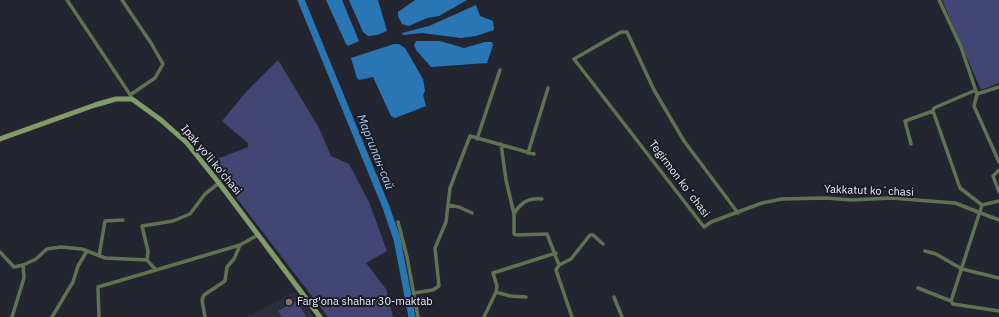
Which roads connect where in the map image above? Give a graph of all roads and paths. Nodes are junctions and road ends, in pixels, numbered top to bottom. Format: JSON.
{"nodes":[{"id":1,"x":67,"y":0,"type":"edge"},
{"id":2,"x":122,"y":0,"type":"edge"},
{"id":3,"x":939,"y":0,"type":"edge"},
{"id":4,"x":500,"y":70,"type":"dead end"},
{"id":5,"x":999,"y":87,"type":"edge"},
{"id":6,"x":548,"y":88,"type":"dead end"},
{"id":7,"x":976,"y":92,"type":"junction"},
{"id":8,"x":131,"y":97,"type":"junction"},
{"id":9,"x":933,"y":111,"type":"junction"},
{"id":10,"x":0,"y":139,"type":"edge"},
{"id":11,"x":478,"y":139,"type":"junction"},
{"id":12,"x":502,"y":144,"type":"junction"},
{"id":13,"x":911,"y":144,"type":"dead end"},
{"id":14,"x":528,"y":153,"type":"junction"},
{"id":15,"x":534,"y":154,"type":"dead end"},
{"id":16,"x":999,"y":162,"type":"edge"},
{"id":17,"x":999,"y":170,"type":"edge"},
{"id":18,"x":219,"y":183,"type":"junction"},
{"id":19,"x":999,"y":192,"type":"edge"},
{"id":20,"x":542,"y":199,"type":"dead end"},
{"id":21,"x":999,"y":201,"type":"edge"},
{"id":22,"x":982,"y":204,"type":"junction"},
{"id":23,"x":448,"y":205,"type":"junction"},
{"id":24,"x":980,"y":212,"type":"junction"},
{"id":25,"x":472,"y":213,"type":"dead end"},
{"id":26,"x":738,"y":213,"type":"junction"},
{"id":27,"x":514,"y":214,"type":"junction"},
{"id":28,"x":123,"y":220,"type":"dead end"},
{"id":29,"x":999,"y":220,"type":"edge"},
{"id":30,"x":398,"y":222,"type":"dead end"},
{"id":31,"x":258,"y":235,"type":"junction"},
{"id":32,"x":603,"y":244,"type":"dead end"},
{"id":33,"x":240,"y":245,"type":"junction"},
{"id":34,"x":87,"y":251,"type":"junction"},
{"id":35,"x":0,"y":252,"type":"edge"},
{"id":36,"x":924,"y":252,"type":"dead end"},
{"id":37,"x":556,"y":253,"type":"junction"},
{"id":38,"x":99,"y":256,"type":"junction"},
{"id":39,"x":147,"y":260,"type":"junction"},
{"id":40,"x":24,"y":265,"type":"junction"},
{"id":41,"x":559,"y":265,"type":"junction"},
{"id":42,"x":962,"y":269,"type":"junction"},
{"id":43,"x":156,"y":270,"type":"junction"},
{"id":44,"x":999,"y":278,"type":"edge"},
{"id":45,"x":918,"y":288,"type":"dead end"},
{"id":46,"x":496,"y":292,"type":"junction"},
{"id":47,"x":414,"y":293,"type":"junction"},
{"id":48,"x":526,"y":297,"type":"dead end"},
{"id":49,"x":614,"y":297,"type":"dead end"},
{"id":50,"x":951,"y":301,"type":"junction"},
{"id":51,"x":999,"y":311,"type":"edge"},
{"id":52,"x":12,"y":317,"type":"edge"},
{"id":53,"x":52,"y":317,"type":"edge"},
{"id":54,"x":99,"y":317,"type":"edge"},
{"id":55,"x":205,"y":317,"type":"edge"},
{"id":56,"x":320,"y":317,"type":"edge"},
{"id":57,"x":418,"y":317,"type":"edge"},
{"id":58,"x":484,"y":317,"type":"edge"},
{"id":59,"x":572,"y":317,"type":"edge"},
{"id":60,"x":622,"y":317,"type":"edge"}],
"edges":[{"from":1,"to":8,"type":"street"},
{"from":2,"to":8,"type":"street"},
{"from":3,"to":7,"type":"street"},
{"from":4,"to":11,"type":"street"},
{"from":5,"to":7,"type":"street"},
{"from":6,"to":14,"type":"street"},
{"from":7,"to":9,"type":"street"},
{"from":7,"to":16,"type":"street"},
{"from":8,"to":10,"type":"main road"},
{"from":8,"to":18,"type":"main road","name":"Ipak yo'li ko'chasi"},
{"from":9,"to":13,"type":"street"},
{"from":9,"to":22,"type":"street"},
{"from":11,"to":12,"type":"street"},
{"from":11,"to":23,"type":"street"},
{"from":12,"to":14,"type":"street"},
{"from":12,"to":27,"type":"street"},
{"from":14,"to":15,"type":"street"},
{"from":17,"to":19,"type":"street"},
{"from":18,"to":31,"type":"main road","name":"Ipak yo'li ko'chasi"},
{"from":18,"to":39,"type":"street"},
{"from":20,"to":27,"type":"street"},
{"from":21,"to":22,"type":"street"},
{"from":22,"to":24,"type":"street"},
{"from":23,"to":25,"type":"street"},
{"from":23,"to":47,"type":"street"},
{"from":24,"to":26,"type":"street","name":"Yakkatut koʻchasi"},
{"from":24,"to":29,"type":"street","name":"Yakkatut koʻchasi"},
{"from":24,"to":42,"type":"street"},
{"from":26,"to":26,"type":"street","name":"Tegirmon koʻchasi"},
{"from":27,"to":37,"type":"street"},
{"from":28,"to":38,"type":"street"},
{"from":30,"to":47,"type":"street"},
{"from":31,"to":33,"type":"street"},
{"from":31,"to":56,"type":"main road","name":"Ipak yo'li ko'chasi"},
{"from":32,"to":41,"type":"street"},
{"from":33,"to":43,"type":"street"},
{"from":33,"to":55,"type":"street"},
{"from":34,"to":38,"type":"street"},
{"from":34,"to":40,"type":"street"},
{"from":34,"to":53,"type":"street"},
{"from":35,"to":40,"type":"street"},
{"from":36,"to":42,"type":"street"},
{"from":37,"to":41,"type":"street"},
{"from":37,"to":46,"type":"street"},
{"from":38,"to":39,"type":"street"},
{"from":39,"to":43,"type":"street"},
{"from":40,"to":52,"type":"street"},
{"from":41,"to":59,"type":"street"},
{"from":42,"to":44,"type":"street"},
{"from":42,"to":50,"type":"street"},
{"from":43,"to":54,"type":"street"},
{"from":45,"to":50,"type":"street"},
{"from":46,"to":48,"type":"street"},
{"from":46,"to":58,"type":"street"},
{"from":47,"to":57,"type":"street"},
{"from":49,"to":60,"type":"street"},
{"from":50,"to":51,"type":"street"}]}
